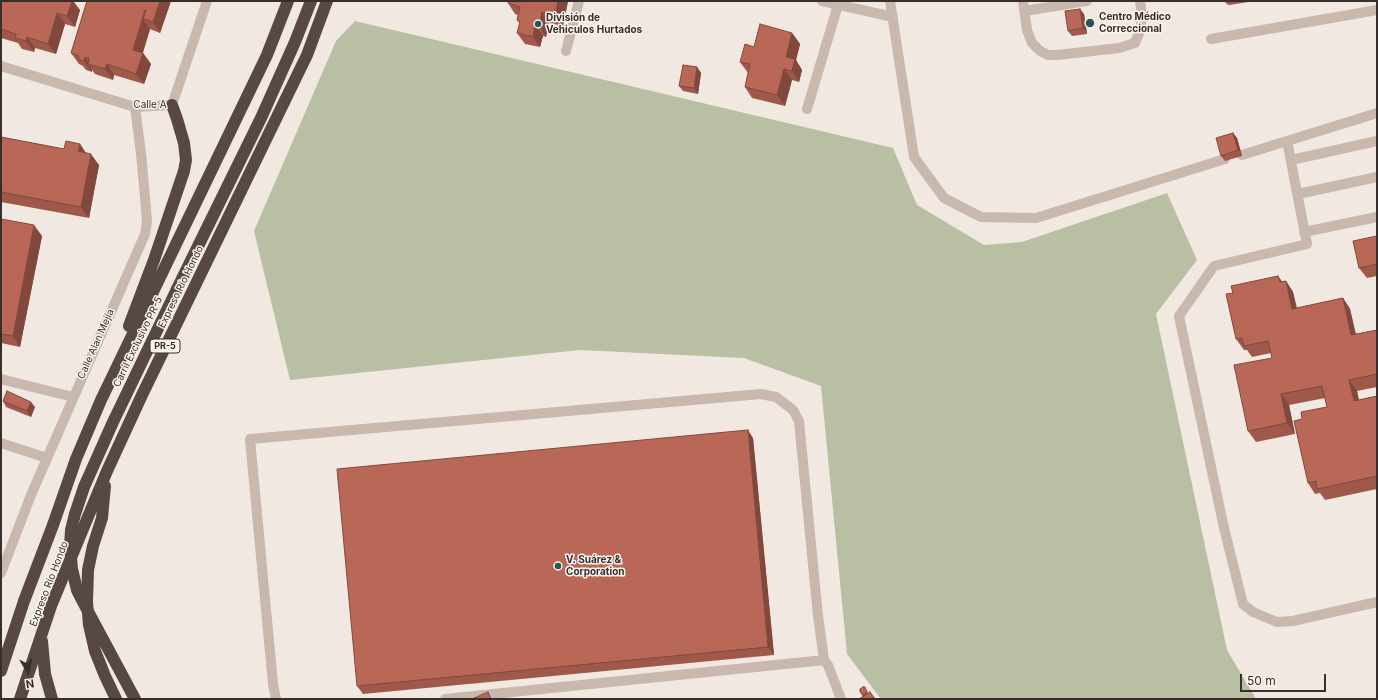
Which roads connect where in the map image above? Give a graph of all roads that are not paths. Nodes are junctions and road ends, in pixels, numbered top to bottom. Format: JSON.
{"nodes":[{"id":1,"x":207,"y":1,"type":"edge"},
{"id":2,"x":288,"y":1,"type":"edge"},
{"id":3,"x":311,"y":1,"type":"edge"},
{"id":4,"x":327,"y":1,"type":"edge"},
{"id":5,"x":579,"y":1,"type":"edge"},
{"id":6,"x":822,"y":1,"type":"edge"},
{"id":7,"x":890,"y":1,"type":"edge"},
{"id":8,"x":1087,"y":1,"type":"edge"},
{"id":9,"x":1140,"y":1,"type":"edge"},
{"id":10,"x":1063,"y":3,"type":"edge"},
{"id":11,"x":838,"y":5,"type":"junction"},
{"id":12,"x":1023,"y":6,"type":"edge"},
{"id":13,"x":1377,"y":10,"type":"edge"},
{"id":14,"x":893,"y":17,"type":"junction"},
{"id":15,"x":1211,"y":39,"type":"dead end"},
{"id":16,"x":566,"y":51,"type":"dead end"},
{"id":17,"x":1,"y":66,"type":"edge"},
{"id":18,"x":172,"y":105,"type":"junction"},
{"id":19,"x":135,"y":107,"type":"junction"},
{"id":20,"x":807,"y":109,"type":"dead end"},
{"id":21,"x":1377,"y":113,"type":"edge"},
{"id":22,"x":1377,"y":140,"type":"edge"},
{"id":23,"x":1287,"y":141,"type":"junction"},
{"id":24,"x":1242,"y":154,"type":"dead end"},
{"id":25,"x":1224,"y":159,"type":"edge"},
{"id":26,"x":1291,"y":160,"type":"junction"},
{"id":27,"x":1377,"y":177,"type":"edge"},
{"id":28,"x":1298,"y":194,"type":"junction"},
{"id":29,"x":1377,"y":217,"type":"edge"},
{"id":30,"x":1304,"y":232,"type":"junction"},
{"id":31,"x":1,"y":379,"type":"edge"},
{"id":32,"x":73,"y":397,"type":"junction"},
{"id":33,"x":101,"y":400,"type":"junction"},
{"id":34,"x":1,"y":443,"type":"edge"},
{"id":35,"x":47,"y":458,"type":"junction"},
{"id":36,"x":107,"y":471,"type":"junction"},
{"id":37,"x":1,"y":573,"type":"edge"},
{"id":38,"x":1377,"y":602,"type":"edge"},
{"id":39,"x":41,"y":636,"type":"junction"},
{"id":40,"x":824,"y":660,"type":"junction"},
{"id":41,"x":1,"y":671,"type":"edge"},
{"id":42,"x":20,"y":699,"type":"edge"},
{"id":43,"x":52,"y":699,"type":"edge"},
{"id":44,"x":116,"y":699,"type":"edge"},
{"id":45,"x":135,"y":699,"type":"edge"},
{"id":46,"x":276,"y":699,"type":"edge"},
{"id":47,"x":445,"y":699,"type":"edge"},
{"id":48,"x":841,"y":699,"type":"edge"}],
"edges":[{"from":1,"to":18,"type":"street","name":"Calle A"},
{"from":2,"to":33,"type":"highway","name":"Expreso Río Hondo"},
{"from":3,"to":45,"type":"highway","name":"Carril Exclusivo PR-5","bridge":true},
{"from":4,"to":36,"type":"highway","name":"Expreso Río Hondo","number":"PR-5"},
{"from":5,"to":16,"type":"street"},
{"from":6,"to":11,"type":"street"},
{"from":7,"to":14,"type":"street"},
{"from":8,"to":10,"type":"street"},
{"from":9,"to":12,"type":"street"},
{"from":10,"to":12,"type":"street"},
{"from":11,"to":14,"type":"street"},
{"from":11,"to":20,"type":"street"},
{"from":13,"to":15,"type":"street"},
{"from":14,"to":25,"type":"street"},
{"from":17,"to":19,"type":"street","name":"Calle A"},
{"from":18,"to":19,"type":"street","name":"Calle A"},
{"from":18,"to":33,"type":"highway"},
{"from":19,"to":32,"type":"street","name":"Calle Alan Mejía"},
{"from":21,"to":23,"type":"street"},
{"from":22,"to":26,"type":"street"},
{"from":23,"to":24,"type":"street"},
{"from":23,"to":26,"type":"street"},
{"from":26,"to":28,"type":"street"},
{"from":27,"to":28,"type":"street"},
{"from":28,"to":30,"type":"street"},
{"from":29,"to":30,"type":"street"},
{"from":30,"to":38,"type":"street"},
{"from":31,"to":32,"type":"street"},
{"from":32,"to":35,"type":"street","name":"Calle Alan Mejía"},
{"from":33,"to":41,"type":"highway","name":"Expreso Río Hondo"},
{"from":34,"to":35,"type":"street"},
{"from":35,"to":37,"type":"street","name":"Calle Alan Mejía"},
{"from":36,"to":39,"type":"highway","name":"Expreso Río Hondo","number":"PR-5"},
{"from":36,"to":44,"type":"highway"},
{"from":39,"to":42,"type":"highway","name":"Expreso Río Hondo","number":"PR-5"},
{"from":39,"to":43,"type":"highway"},
{"from":40,"to":46,"type":"street"},
{"from":40,"to":47,"type":"street"},
{"from":40,"to":48,"type":"street"}]}
